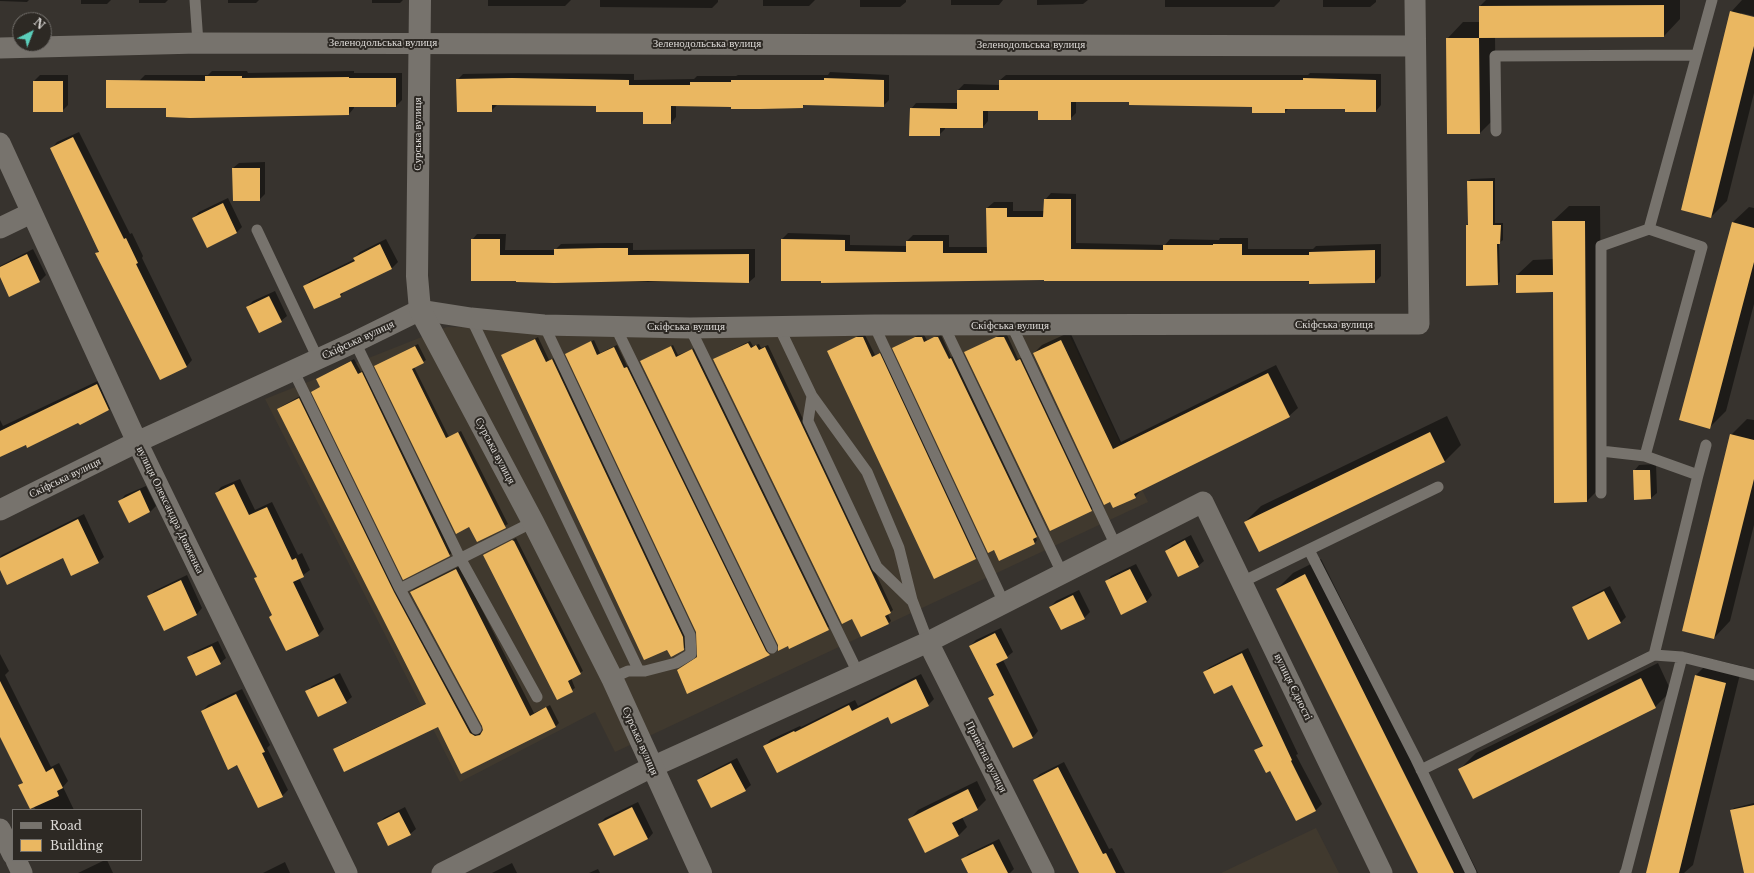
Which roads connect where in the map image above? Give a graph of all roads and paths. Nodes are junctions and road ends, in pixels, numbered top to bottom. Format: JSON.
{"nodes":[{"id":1,"x":195,"y":0,"type":"edge"},
{"id":2,"x":420,"y":0,"type":"edge"},
{"id":3,"x":1415,"y":0,"type":"edge"},
{"id":4,"x":1712,"y":0,"type":"edge"},
{"id":5,"x":198,"y":43,"type":"junction"},
{"id":6,"x":419,"y":43,"type":"junction"},
{"id":7,"x":1415,"y":46,"type":"junction"},
{"id":8,"x":0,"y":48,"type":"edge"},
{"id":9,"x":1697,"y":55,"type":"junction"},
{"id":10,"x":1496,"y":131,"type":"dead end"},
{"id":11,"x":0,"y":143,"type":"edge"},
{"id":12,"x":31,"y":213,"type":"junction"},
{"id":13,"x":0,"y":228,"type":"edge"},
{"id":14,"x":1649,"y":229,"type":"junction"},
{"id":15,"x":256,"y":230,"type":"dead end"},
{"id":16,"x":420,"y":310,"type":"junction"},
{"id":17,"x":471,"y":318,"type":"junction"},
{"id":18,"x":544,"y":325,"type":"junction"},
{"id":19,"x":874,"y":325,"type":"junction"},
{"id":20,"x":615,"y":326,"type":"junction"},
{"id":21,"x":944,"y":326,"type":"junction"},
{"id":22,"x":1012,"y":326,"type":"junction"},
{"id":23,"x":779,"y":327,"type":"junction"},
{"id":24,"x":690,"y":328,"type":"junction"},
{"id":25,"x":355,"y":342,"type":"junction"},
{"id":26,"x":318,"y":359,"type":"junction"},
{"id":27,"x":293,"y":370,"type":"junction"},
{"id":28,"x":812,"y":396,"type":"junction"},
{"id":29,"x":137,"y":442,"type":"junction"},
{"id":30,"x":1706,"y":445,"type":"dead end"},
{"id":31,"x":1601,"y":451,"type":"junction"},
{"id":32,"x":1645,"y":456,"type":"junction"},
{"id":33,"x":1698,"y":475,"type":"junction"},
{"id":34,"x":1438,"y":487,"type":"dead end"},
{"id":35,"x":1601,"y":493,"type":"dead end"},
{"id":36,"x":0,"y":510,"type":"edge"},
{"id":37,"x":533,"y":522,"type":"junction"},
{"id":38,"x":1116,"y":546,"type":"junction"},
{"id":39,"x":1308,"y":550,"type":"junction"},
{"id":40,"x":460,"y":558,"type":"junction"},
{"id":41,"x":1062,"y":573,"type":"junction"},
{"id":42,"x":1242,"y":582,"type":"junction"},
{"id":43,"x":400,"y":588,"type":"junction"},
{"id":44,"x":912,"y":600,"type":"junction"},
{"id":45,"x":1004,"y":603,"type":"junction"},
{"id":46,"x":928,"y":642,"type":"junction"},
{"id":47,"x":772,"y":648,"type":"dead end"},
{"id":48,"x":1654,"y":655,"type":"junction"},
{"id":49,"x":1682,"y":657,"type":"junction"},
{"id":50,"x":639,"y":671,"type":"junction"},
{"id":51,"x":858,"y":673,"type":"junction"},
{"id":52,"x":1754,"y":675,"type":"edge"},
{"id":53,"x":612,"y":678,"type":"junction"},
{"id":54,"x":537,"y":697,"type":"dead end"},
{"id":55,"x":476,"y":728,"type":"dead end"},
{"id":56,"x":652,"y":767,"type":"junction"},
{"id":57,"x":1421,"y":770,"type":"junction"},
{"id":58,"x":0,"y":828,"type":"edge"},
{"id":59,"x":12,"y":853,"type":"edge"},
{"id":60,"x":16,"y":861,"type":"edge"},
{"id":61,"x":22,"y":873,"type":"edge"},
{"id":62,"x":347,"y":873,"type":"edge"},
{"id":63,"x":442,"y":873,"type":"edge"},
{"id":64,"x":701,"y":873,"type":"edge"},
{"id":65,"x":1044,"y":873,"type":"edge"},
{"id":66,"x":1382,"y":873,"type":"edge"},
{"id":67,"x":1472,"y":873,"type":"edge"},
{"id":68,"x":1625,"y":873,"type":"edge"}],
"edges":[{"from":1,"to":5,"type":"lane"},
{"from":2,"to":6,"type":"street","name":"Сурська вулиця"},
{"from":3,"to":7,"type":"street"},
{"from":4,"to":9,"type":"lane"},
{"from":5,"to":6,"type":"street","name":"Зеленодольська вулиця"},
{"from":5,"to":8,"type":"street","name":"Зеленодольська вулиця"},
{"from":6,"to":7,"type":"street","name":"Зеленодольська вулиця"},
{"from":6,"to":16,"type":"street","name":"Сурська вулиця"},
{"from":7,"to":22,"type":"street","name":"Скіфська вулиця"},
{"from":9,"to":10,"type":"lane"},
{"from":9,"to":14,"type":"lane"},
{"from":11,"to":12,"type":"street","name":"вулиця Олександра Довженка"},
{"from":12,"to":13,"type":"street"},
{"from":12,"to":29,"type":"street","name":"вулиця Олександра Довженка"},
{"from":14,"to":31,"type":"lane"},
{"from":14,"to":32,"type":"lane"},
{"from":15,"to":26,"type":"lane"},
{"from":16,"to":17,"type":"street","name":"Скіфська вулиця"},
{"from":16,"to":25,"type":"street","name":"Скіфська вулиця"},
{"from":16,"to":37,"type":"street","name":"Сурська вулиця"},
{"from":17,"to":18,"type":"street","name":"Скіфська вулиця"},
{"from":17,"to":50,"type":"lane"},
{"from":18,"to":20,"type":"street","name":"Скіфська вулиця"},
{"from":18,"to":50,"type":"lane"},
{"from":19,"to":21,"type":"street","name":"Скіфська вулиця"},
{"from":19,"to":23,"type":"street","name":"Скіфська вулиця"},
{"from":19,"to":45,"type":"lane"},
{"from":20,"to":24,"type":"street","name":"Скіфська вулиця"},
{"from":20,"to":47,"type":"lane"},
{"from":21,"to":22,"type":"street","name":"Скіфська вулиця"},
{"from":21,"to":41,"type":"lane"},
{"from":22,"to":38,"type":"lane"},
{"from":23,"to":24,"type":"street","name":"Скіфська вулиця"},
{"from":23,"to":28,"type":"lane"},
{"from":24,"to":51,"type":"lane"},
{"from":25,"to":26,"type":"street","name":"Скіфська вулиця"},
{"from":25,"to":40,"type":"lane"},
{"from":26,"to":27,"type":"street","name":"Скіфська вулиця"},
{"from":27,"to":29,"type":"street","name":"Скіфська вулиця"},
{"from":27,"to":43,"type":"lane"},
{"from":28,"to":44,"type":"lane"},
{"from":28,"to":44,"type":"lane"},
{"from":29,"to":36,"type":"street","name":"Скіфська вулиця"},
{"from":29,"to":62,"type":"street","name":"вулиця Олександра Довженка"},
{"from":30,"to":33,"type":"lane"},
{"from":31,"to":32,"type":"lane"},
{"from":31,"to":35,"type":"lane"},
{"from":32,"to":33,"type":"lane"},
{"from":33,"to":48,"type":"lane"},
{"from":34,"to":39,"type":"lane"},
{"from":37,"to":40,"type":"lane"},
{"from":37,"to":53,"type":"street","name":"Сурська вулиця"},
{"from":38,"to":41,"type":"street"},
{"from":38,"to":42,"type":"street","name":"вулиця Єдності"},
{"from":39,"to":42,"type":"lane"},
{"from":39,"to":57,"type":"lane"},
{"from":40,"to":43,"type":"lane"},
{"from":40,"to":54,"type":"lane"},
{"from":41,"to":45,"type":"street"},
{"from":42,"to":66,"type":"street","name":"вулиця Єдності"},
{"from":43,"to":55,"type":"lane"},
{"from":44,"to":46,"type":"lane"},
{"from":45,"to":46,"type":"street"},
{"from":46,"to":51,"type":"street"},
{"from":46,"to":65,"type":"street","name":"Привітна вулиця"},
{"from":48,"to":49,"type":"lane"},
{"from":48,"to":57,"type":"lane"},
{"from":49,"to":52,"type":"lane"},
{"from":49,"to":68,"type":"lane"},
{"from":50,"to":53,"type":"lane"},
{"from":51,"to":56,"type":"street"},
{"from":53,"to":56,"type":"street","name":"Сурська вулиця"},
{"from":56,"to":63,"type":"street"},
{"from":56,"to":64,"type":"street","name":"Сурська вулиця"},
{"from":57,"to":67,"type":"lane"},
{"from":58,"to":59,"type":"street"},
{"from":60,"to":61,"type":"street"}]}
